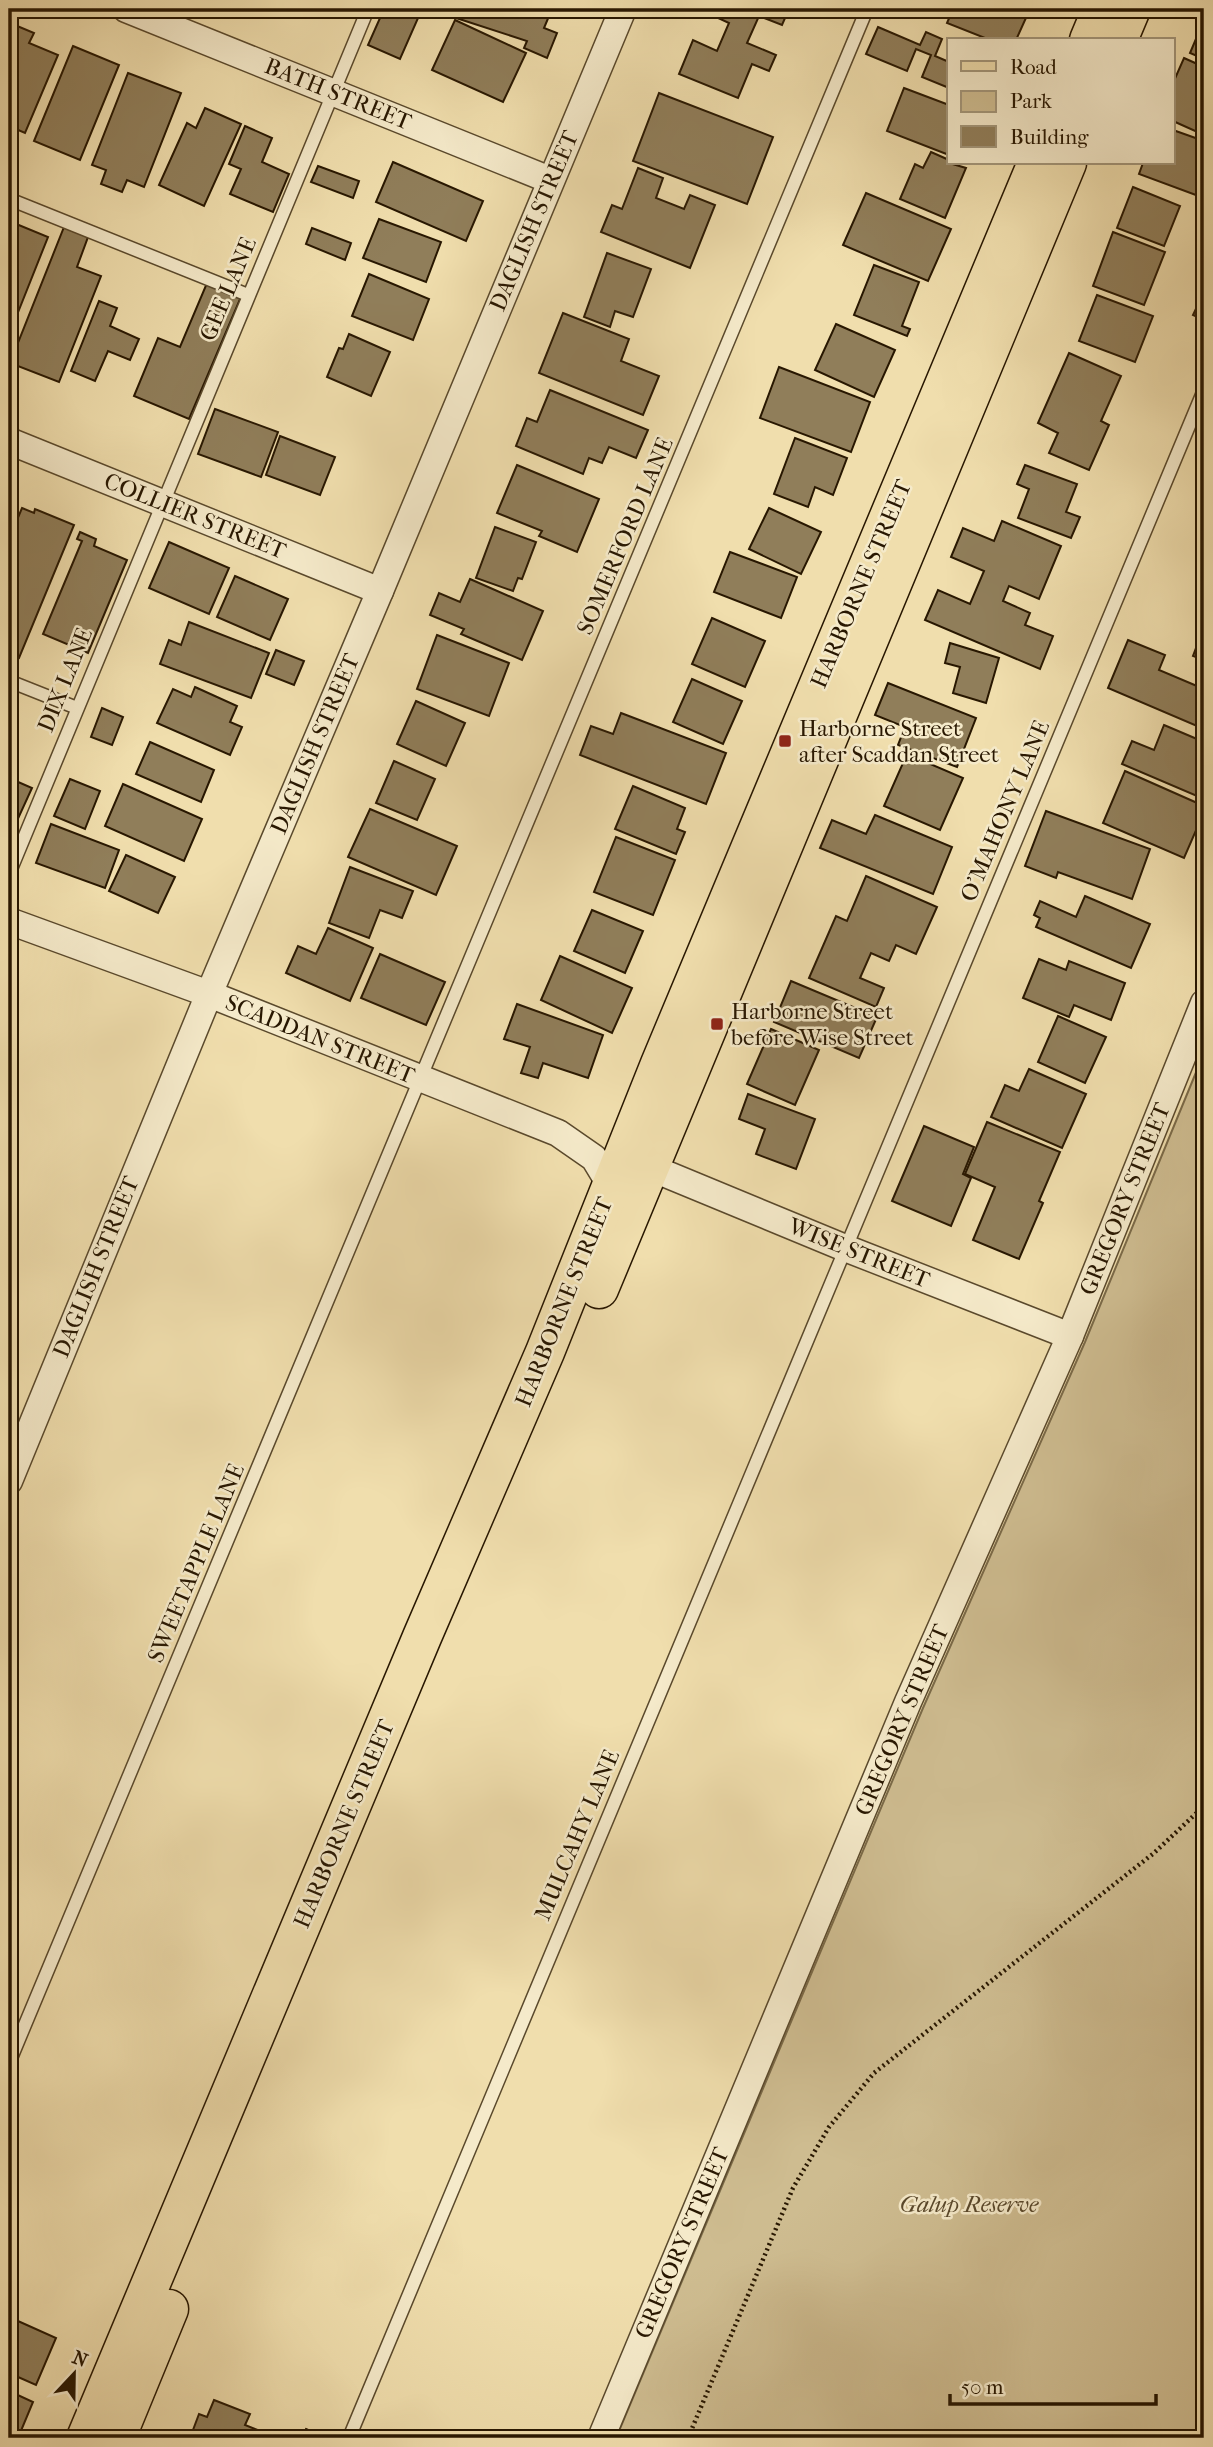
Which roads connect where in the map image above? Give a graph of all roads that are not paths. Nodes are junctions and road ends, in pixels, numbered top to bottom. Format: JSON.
{"nodes":[{"id":1,"x":126,"y":9,"type":"edge"},
{"id":2,"x":368,"y":9,"type":"edge"},
{"id":3,"x":623,"y":9,"type":"edge"},
{"id":4,"x":867,"y":9,"type":"edge"},
{"id":5,"x":1102,"y":9,"type":"edge"},
{"id":6,"x":1131,"y":9,"type":"edge"},
{"id":7,"x":1089,"y":38,"type":"edge"},
{"id":8,"x":1119,"y":38,"type":"edge"},
{"id":9,"x":333,"y":92,"type":"junction"},
{"id":10,"x":1037,"y":164,"type":"edge"},
{"id":11,"x":1067,"y":164,"type":"edge"},
{"id":12,"x":551,"y":180,"type":"junction"},
{"id":13,"x":9,"y":199,"type":"edge"},
{"id":14,"x":248,"y":295,"type":"junction"},
{"id":15,"x":1204,"y":390,"type":"edge"},
{"id":16,"x":9,"y":441,"type":"edge"},
{"id":17,"x":162,"y":502,"type":"junction"},
{"id":18,"x":380,"y":591,"type":"junction"},
{"id":19,"x":9,"y":681,"type":"edge"},
{"id":20,"x":77,"y":708,"type":"junction"},
{"id":21,"x":9,"y":874,"type":"edge"},
{"id":22,"x":9,"y":921,"type":"edge"},
{"id":23,"x":209,"y":995,"type":"junction"},
{"id":24,"x":1204,"y":1003,"type":"edge"},
{"id":25,"x":421,"y":1079,"type":"junction"},
{"id":26,"x":649,"y":1167,"type":"junction"},
{"id":27,"x":611,"y":1186,"type":"junction"},
{"id":28,"x":845,"y":1248,"type":"junction"},
{"id":29,"x":1070,"y":1336,"type":"junction"},
{"id":30,"x":9,"y":1481,"type":"edge"},
{"id":31,"x":9,"y":2063,"type":"edge"},
{"id":32,"x":86,"y":2438,"type":"edge"},
{"id":33,"x":116,"y":2438,"type":"edge"},
{"id":34,"x":349,"y":2438,"type":"edge"},
{"id":35,"x":601,"y":2438,"type":"edge"}],
"edges":[{"from":1,"to":9,"type":"street","name":"BATH STREET"},
{"from":2,"to":9,"type":"lane","name":"GEE LANE"},
{"from":3,"to":12,"type":"street","name":"DAGLISH STREET"},
{"from":4,"to":25,"type":"lane","name":"SOMERFORD LANE"},
{"from":5,"to":7,"type":"main road"},
{"from":6,"to":8,"type":"main road"},
{"from":9,"to":12,"type":"street","name":"BATH STREET"},
{"from":9,"to":14,"type":"lane","name":"GEE LANE"},
{"from":10,"to":27,"type":"main road","name":"HARBORNE STREET"},
{"from":11,"to":26,"type":"main road","name":"HARBORNE STREET"},
{"from":12,"to":18,"type":"street","name":"DAGLISH STREET"},
{"from":13,"to":14,"type":"lane"},
{"from":14,"to":17,"type":"lane","name":"GEE LANE"},
{"from":15,"to":28,"type":"lane","name":"O'MAHONY LANE"},
{"from":16,"to":17,"type":"street","name":"COLLIER STREET"},
{"from":17,"to":18,"type":"street","name":"COLLIER STREET"},
{"from":17,"to":20,"type":"lane","name":"DIX LANE"},
{"from":18,"to":23,"type":"street","name":"DAGLISH STREET"},
{"from":19,"to":20,"type":"lane"},
{"from":20,"to":21,"type":"lane","name":"DIX LANE"},
{"from":22,"to":23,"type":"street","name":"SCADDAN STREET"},
{"from":23,"to":25,"type":"street","name":"SCADDAN STREET"},
{"from":23,"to":30,"type":"street","name":"DAGLISH STREET"},
{"from":24,"to":29,"type":"street","name":"GREGORY STREET"},
{"from":25,"to":27,"type":"street","name":"SCADDAN STREET"},
{"from":25,"to":31,"type":"lane","name":"SWEETAPPLE LANE"},
{"from":26,"to":28,"type":"street","name":"WISE STREET"},
{"from":26,"to":33,"type":"main road","name":"HARBORNE STREET"},
{"from":27,"to":32,"type":"main road","name":"HARBORNE STREET"},
{"from":28,"to":29,"type":"street","name":"WISE STREET"},
{"from":28,"to":34,"type":"lane","name":"MULCAHY LANE"},
{"from":29,"to":35,"type":"street","name":"GREGORY STREET"}]}
